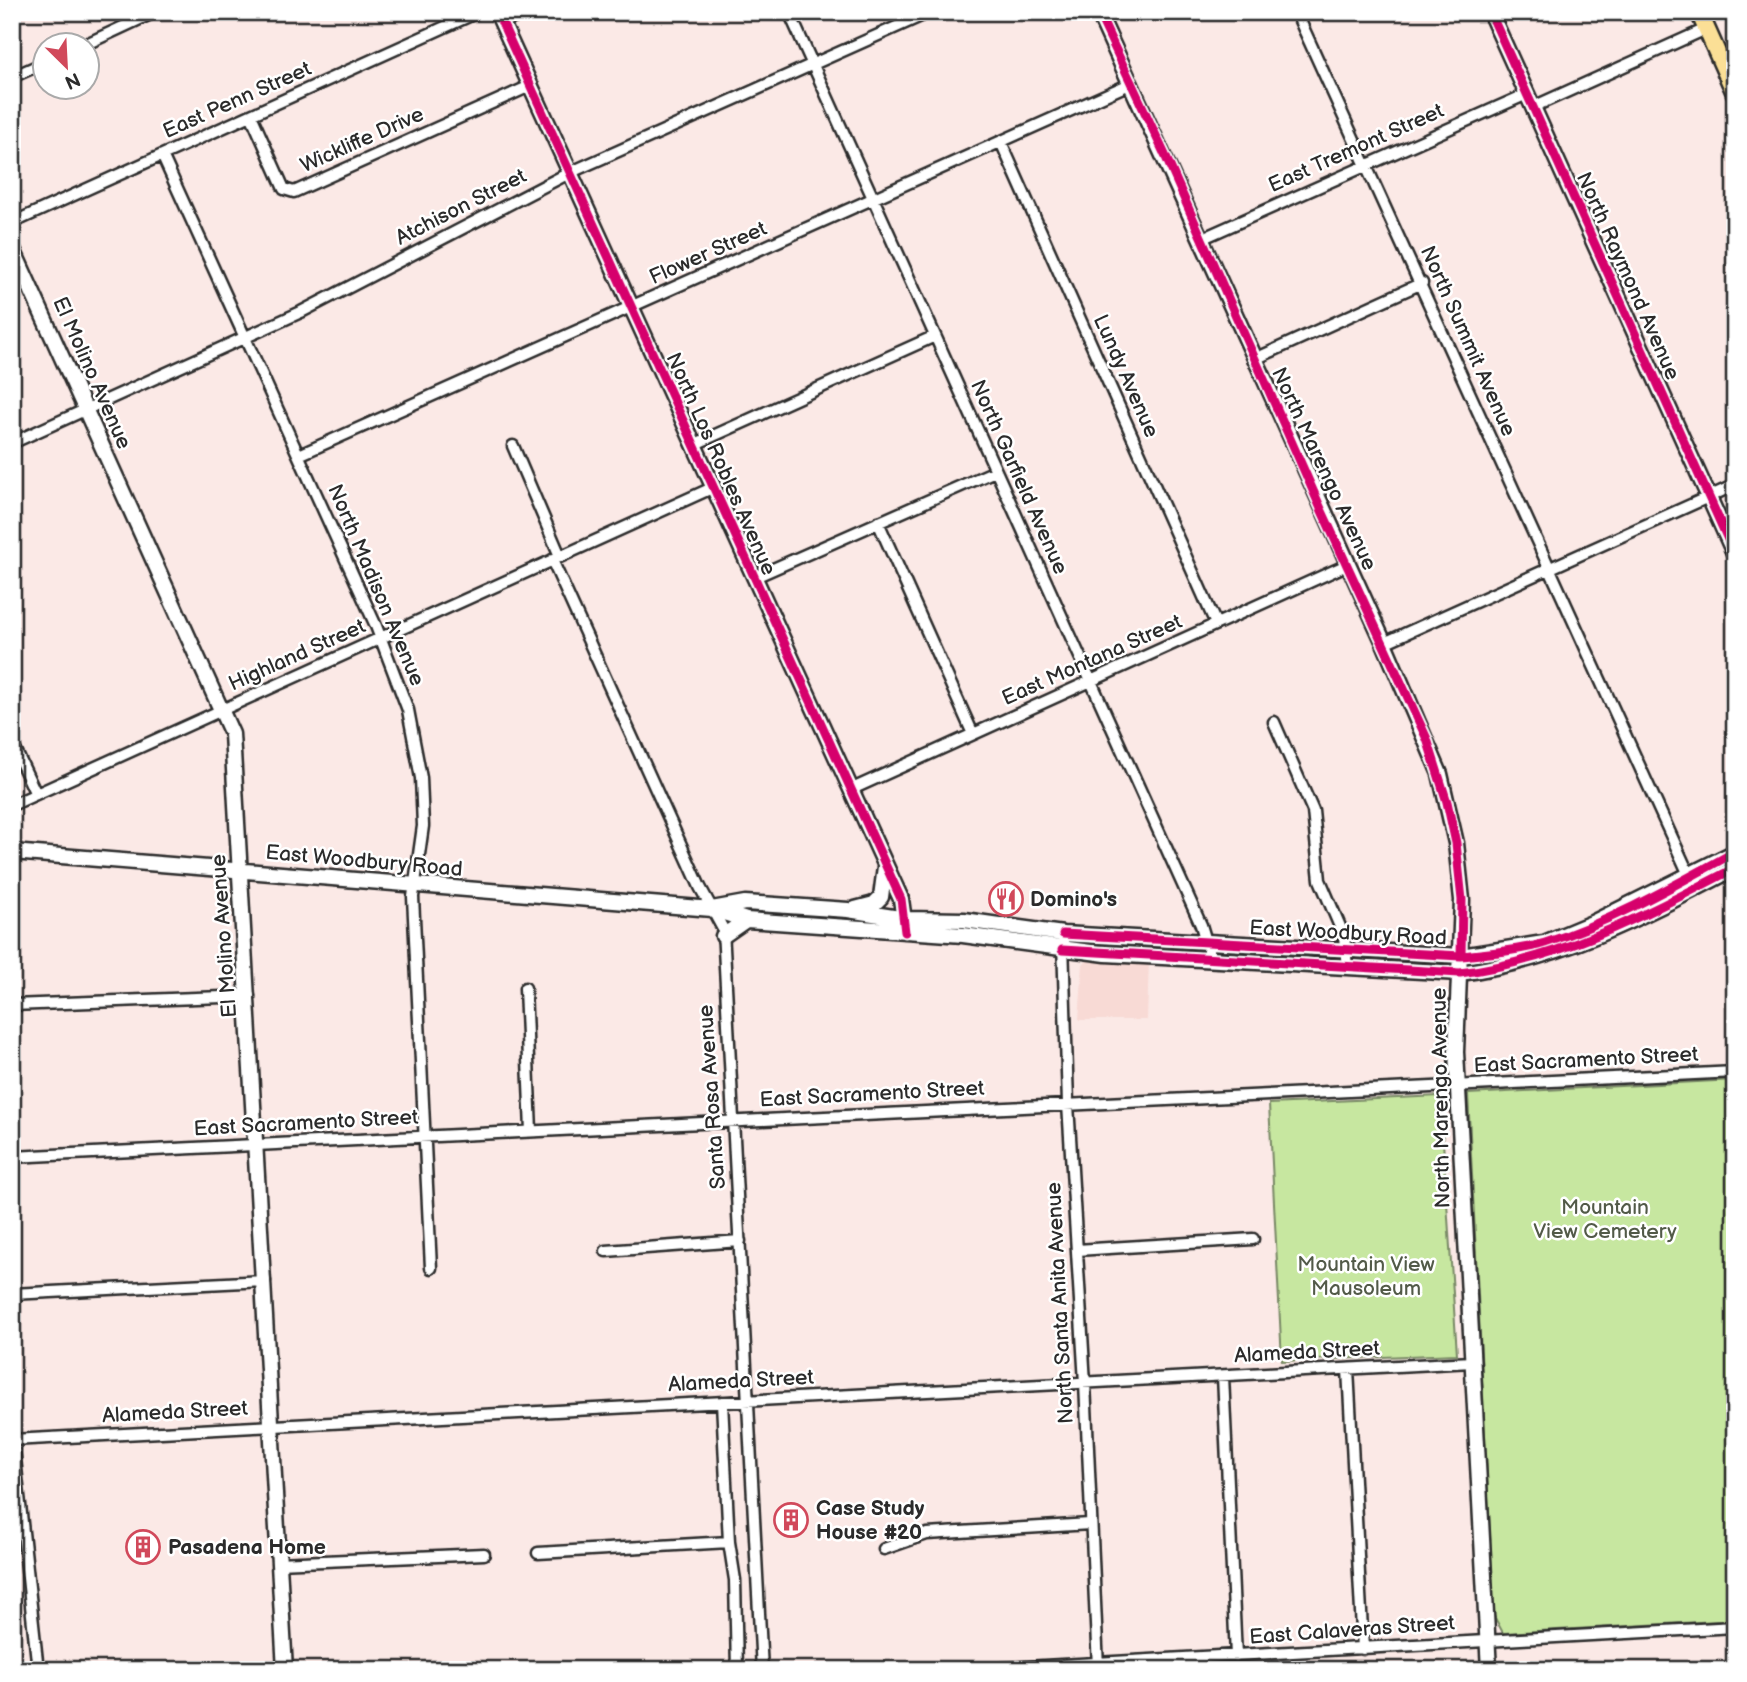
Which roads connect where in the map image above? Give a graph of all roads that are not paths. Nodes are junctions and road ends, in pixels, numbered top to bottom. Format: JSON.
{"nodes":[{"id":1,"x":155,"y":12,"type":"edge"},
{"id":2,"x":478,"y":12,"type":"edge"},
{"id":3,"x":527,"y":12,"type":"edge"},
{"id":4,"x":789,"y":12,"type":"edge"},
{"id":5,"x":930,"y":12,"type":"edge"},
{"id":6,"x":1098,"y":12,"type":"edge"},
{"id":7,"x":1296,"y":12,"type":"edge"},
{"id":8,"x":1490,"y":12,"type":"edge"},
{"id":9,"x":1699,"y":12,"type":"edge"},
{"id":10,"x":500,"y":18,"type":"edge"},
{"id":11,"x":1706,"y":29,"type":"junction"},
{"id":12,"x":102,"y":37,"type":"edge"},
{"id":13,"x":813,"y":64,"type":"junction"},
{"id":14,"x":32,"y":68,"type":"edge"},
{"id":15,"x":1730,"y":70,"type":"edge"},
{"id":16,"x":12,"y":77,"type":"edge"},
{"id":17,"x":1132,"y":83,"type":"junction"},
{"id":18,"x":530,"y":86,"type":"junction"},
{"id":19,"x":1735,"y":93,"type":"edge"},
{"id":20,"x":1530,"y":100,"type":"junction"},
{"id":21,"x":251,"y":115,"type":"junction"},
{"id":22,"x":1001,"y":142,"type":"junction"},
{"id":23,"x":162,"y":155,"type":"junction"},
{"id":24,"x":1367,"y":164,"type":"junction"},
{"id":25,"x":569,"y":173,"type":"junction"},
{"id":26,"x":873,"y":200,"type":"junction"},
{"id":27,"x":12,"y":223,"type":"edge"},
{"id":28,"x":1201,"y":239,"type":"junction"},
{"id":29,"x":12,"y":247,"type":"edge"},
{"id":30,"x":1422,"y":283,"type":"junction"},
{"id":31,"x":631,"y":309,"type":"junction"},
{"id":32,"x":934,"y":336,"type":"junction"},
{"id":33,"x":245,"y":338,"type":"junction"},
{"id":34,"x":1255,"y":359,"type":"junction"},
{"id":35,"x":85,"y":409,"type":"junction"},
{"id":36,"x":12,"y":443,"type":"edge"},
{"id":37,"x":693,"y":445,"type":"junction"},
{"id":38,"x":513,"y":446,"type":"dead end"},
{"id":39,"x":299,"y":455,"type":"junction"},
{"id":40,"x":995,"y":471,"type":"junction"},
{"id":41,"x":1735,"y":485,"type":"edge"},
{"id":42,"x":712,"y":488,"type":"junction"},
{"id":43,"x":1709,"y":496,"type":"junction"},
{"id":44,"x":878,"y":522,"type":"junction"},
{"id":45,"x":1735,"y":555,"type":"edge"},
{"id":46,"x":556,"y":558,"type":"junction"},
{"id":47,"x":1349,"y":564,"type":"junction"},
{"id":48,"x":1549,"y":569,"type":"junction"},
{"id":49,"x":753,"y":578,"type":"junction"},
{"id":50,"x":1216,"y":624,"type":"junction"},
{"id":51,"x":381,"y":638,"type":"junction"},
{"id":52,"x":1384,"y":643,"type":"junction"},
{"id":53,"x":1091,"y":682,"type":"junction"},
{"id":54,"x":223,"y":709,"type":"junction"},
{"id":55,"x":1274,"y":722,"type":"dead end"},
{"id":56,"x":973,"y":734,"type":"junction"},
{"id":57,"x":12,"y":743,"type":"edge"},
{"id":58,"x":850,"y":790,"type":"junction"},
{"id":59,"x":36,"y":794,"type":"junction"},
{"id":60,"x":12,"y":805,"type":"edge"},
{"id":61,"x":12,"y":852,"type":"edge"},
{"id":62,"x":1735,"y":852,"type":"edge"},
{"id":63,"x":885,"y":866,"type":"junction"},
{"id":64,"x":1735,"y":868,"type":"edge"},
{"id":65,"x":241,"y":872,"type":"junction"},
{"id":66,"x":1690,"y":877,"type":"junction"},
{"id":67,"x":416,"y":887,"type":"junction"},
{"id":68,"x":712,"y":909,"type":"junction"},
{"id":69,"x":848,"y":910,"type":"junction"},
{"id":70,"x":746,"y":920,"type":"junction"},
{"id":71,"x":905,"y":925,"type":"junction"},
{"id":72,"x":996,"y":931,"type":"junction"},
{"id":73,"x":1063,"y":934,"type":"junction"},
{"id":74,"x":723,"y":936,"type":"junction"},
{"id":75,"x":1206,"y":943,"type":"junction"},
{"id":76,"x":1062,"y":950,"type":"junction"},
{"id":77,"x":1345,"y":950,"type":"junction"},
{"id":78,"x":1461,"y":957,"type":"junction"},
{"id":79,"x":1211,"y":958,"type":"junction"},
{"id":80,"x":1347,"y":967,"type":"junction"},
{"id":81,"x":1460,"y":973,"type":"junction"},
{"id":82,"x":525,"y":988,"type":"dead end"},
{"id":83,"x":249,"y":996,"type":"junction"},
{"id":84,"x":12,"y":1005,"type":"edge"},
{"id":85,"x":1735,"y":1072,"type":"edge"},
{"id":86,"x":1458,"y":1084,"type":"junction"},
{"id":87,"x":1068,"y":1104,"type":"junction"},
{"id":88,"x":733,"y":1121,"type":"junction"},
{"id":89,"x":531,"y":1130,"type":"junction"},
{"id":90,"x":424,"y":1136,"type":"junction"},
{"id":91,"x":257,"y":1145,"type":"junction"},
{"id":92,"x":12,"y":1157,"type":"edge"},
{"id":93,"x":1253,"y":1239,"type":"dead end"},
{"id":94,"x":740,"y":1241,"type":"junction"},
{"id":95,"x":1077,"y":1250,"type":"junction"},
{"id":96,"x":607,"y":1251,"type":"dead end"},
{"id":97,"x":431,"y":1268,"type":"dead end"},
{"id":98,"x":265,"y":1281,"type":"junction"},
{"id":99,"x":12,"y":1294,"type":"edge"},
{"id":100,"x":1472,"y":1362,"type":"junction"},
{"id":101,"x":1348,"y":1370,"type":"junction"},
{"id":102,"x":1223,"y":1376,"type":"junction"},
{"id":103,"x":1085,"y":1383,"type":"junction"},
{"id":104,"x":747,"y":1400,"type":"junction"},
{"id":105,"x":722,"y":1402,"type":"junction"},
{"id":106,"x":272,"y":1425,"type":"junction"},
{"id":107,"x":13,"y":1440,"type":"edge"},
{"id":108,"x":1090,"y":1524,"type":"junction"},
{"id":109,"x":729,"y":1542,"type":"junction"},
{"id":110,"x":884,"y":1549,"type":"dead end"},
{"id":111,"x":538,"y":1553,"type":"dead end"},
{"id":112,"x":484,"y":1554,"type":"dead end"},
{"id":113,"x":278,"y":1563,"type":"junction"},
{"id":114,"x":1735,"y":1627,"type":"edge"},
{"id":115,"x":1488,"y":1641,"type":"junction"},
{"id":116,"x":1363,"y":1649,"type":"junction"},
{"id":117,"x":1236,"y":1656,"type":"junction"},
{"id":118,"x":1098,"y":1667,"type":"edge"},
{"id":119,"x":38,"y":1670,"type":"edge"},
{"id":120,"x":285,"y":1670,"type":"edge"},
{"id":121,"x":737,"y":1670,"type":"edge"},
{"id":122,"x":762,"y":1670,"type":"edge"},
{"id":123,"x":971,"y":1670,"type":"edge"},
{"id":124,"x":1489,"y":1670,"type":"edge"}],
"edges":[{"from":1,"to":12,"type":"street"},
{"from":2,"to":21,"type":"street","name":"East Penn Street"},
{"from":3,"to":10,"type":"street"},
{"from":4,"to":13,"type":"street","name":"North Garfield Avenue"},
{"from":5,"to":13,"type":"street","name":"Atchison Street"},
{"from":6,"to":17,"type":"street","name":"North Marengo Avenue"},
{"from":7,"to":24,"type":"street","name":"North Summit Avenue"},
{"from":8,"to":20,"type":"street","name":"North Raymond Avenue"},
{"from":9,"to":11,"type":"main road"},
{"from":10,"to":18,"type":"street","name":"North Los Robles Avenue"},
{"from":11,"to":15,"type":"main road"},
{"from":11,"to":20,"type":"street","name":"East Tremont Street"},
{"from":13,"to":25,"type":"street","name":"Atchison Street"},
{"from":13,"to":26,"type":"street","name":"North Garfield Avenue"},
{"from":14,"to":16,"type":"street"},
{"from":15,"to":19,"type":"main road"},
{"from":17,"to":22,"type":"street","name":"Flower Street"},
{"from":17,"to":28,"type":"street","name":"North Marengo Avenue"},
{"from":18,"to":21,"type":"street","name":"Wickliffe Drive"},
{"from":18,"to":25,"type":"street","name":"North Los Robles Avenue"},
{"from":20,"to":24,"type":"street","name":"East Tremont Street"},
{"from":20,"to":43,"type":"street","name":"North Raymond Avenue"},
{"from":21,"to":23,"type":"street","name":"East Penn Street"},
{"from":22,"to":26,"type":"street","name":"Flower Street"},
{"from":22,"to":50,"type":"street","name":"Lundy Avenue"},
{"from":23,"to":27,"type":"street","name":"East Penn Street"},
{"from":23,"to":33,"type":"street","name":"North Madison Avenue"},
{"from":24,"to":28,"type":"street","name":"East Tremont Street"},
{"from":24,"to":30,"type":"street","name":"North Summit Avenue"},
{"from":25,"to":31,"type":"street","name":"North Los Robles Avenue"},
{"from":25,"to":33,"type":"street","name":"Atchison Street"},
{"from":26,"to":31,"type":"street","name":"Flower Street"},
{"from":26,"to":32,"type":"street","name":"North Garfield Avenue"},
{"from":28,"to":34,"type":"street","name":"North Marengo Avenue"},
{"from":29,"to":35,"type":"street","name":"El Molino Avenue"},
{"from":30,"to":34,"type":"street"},
{"from":30,"to":48,"type":"street","name":"North Summit Avenue"},
{"from":31,"to":37,"type":"street","name":"North Los Robles Avenue"},
{"from":31,"to":39,"type":"street","name":"Flower Street"},
{"from":32,"to":37,"type":"street"},
{"from":32,"to":40,"type":"street","name":"North Garfield Avenue"},
{"from":33,"to":35,"type":"street","name":"Atchison Street"},
{"from":33,"to":39,"type":"street","name":"North Madison Avenue"},
{"from":34,"to":47,"type":"street","name":"North Marengo Avenue"},
{"from":35,"to":36,"type":"street","name":"Atchison Street"},
{"from":35,"to":54,"type":"street","name":"El Molino Avenue"},
{"from":37,"to":42,"type":"street","name":"North Los Robles Avenue"},
{"from":38,"to":46,"type":"street","name":"Santa Rosa Avenue"},
{"from":39,"to":51,"type":"street","name":"North Madison Avenue"},
{"from":40,"to":44,"type":"street"},
{"from":40,"to":53,"type":"street","name":"North Garfield Avenue"},
{"from":41,"to":43,"type":"street"},
{"from":42,"to":46,"type":"street","name":"Highland Street"},
{"from":42,"to":49,"type":"street","name":"North Los Robles Avenue"},
{"from":43,"to":45,"type":"street","name":"North Raymond Avenue"},
{"from":43,"to":48,"type":"street"},
{"from":44,"to":49,"type":"street"},
{"from":44,"to":56,"type":"street"},
{"from":46,"to":51,"type":"street","name":"Highland Street"},
{"from":46,"to":68,"type":"street","name":"Santa Rosa Avenue"},
{"from":47,"to":50,"type":"street","name":"East Montana Street"},
{"from":47,"to":52,"type":"street","name":"North Marengo Avenue"},
{"from":48,"to":52,"type":"street"},
{"from":48,"to":66,"type":"street","name":"North Summit Avenue"},
{"from":49,"to":58,"type":"street","name":"North Los Robles Avenue"},
{"from":50,"to":53,"type":"street","name":"East Montana Street"},
{"from":51,"to":54,"type":"street","name":"Highland Street"},
{"from":51,"to":67,"type":"street","name":"North Madison Avenue"},
{"from":52,"to":78,"type":"street","name":"North Marengo Avenue"},
{"from":53,"to":56,"type":"street","name":"East Montana Street"},
{"from":53,"to":75,"type":"street","name":"North Garfield Avenue"},
{"from":54,"to":59,"type":"street","name":"Highland Street"},
{"from":54,"to":65,"type":"street","name":"El Molino Avenue"},
{"from":55,"to":77,"type":"street"},
{"from":56,"to":58,"type":"street","name":"East Montana Street"},
{"from":57,"to":59,"type":"street"},
{"from":58,"to":63,"type":"street","name":"North Los Robles Avenue"},
{"from":59,"to":60,"type":"street","name":"Highland Street"},
{"from":61,"to":65,"type":"street","name":"East Woodbury Road"},
{"from":62,"to":66,"type":"street","name":"East Woodbury Road"},
{"from":63,"to":69,"type":"street"},
{"from":63,"to":71,"type":"street","name":"North Los Robles Avenue"},
{"from":64,"to":81,"type":"street","name":"East Woodbury Road"},
{"from":65,"to":67,"type":"street","name":"East Woodbury Road"},
{"from":65,"to":83,"type":"street","name":"El Molino Avenue"},
{"from":66,"to":78,"type":"street","name":"East Woodbury Road"},
{"from":67,"to":68,"type":"street","name":"East Woodbury Road"},
{"from":67,"to":90,"type":"street","name":"North Madison Avenue"},
{"from":68,"to":69,"type":"street","name":"East Woodbury Road"},
{"from":68,"to":70,"type":"street","name":"East Woodbury Road"},
{"from":68,"to":74,"type":"street","name":"Santa Rosa Avenue"},
{"from":69,"to":71,"type":"street","name":"East Woodbury Road"},
{"from":70,"to":71,"type":"street","name":"East Woodbury Road"},
{"from":70,"to":74,"type":"street"},
{"from":71,"to":72,"type":"street","name":"East Woodbury Road"},
{"from":72,"to":73,"type":"street","name":"East Woodbury Road"},
{"from":72,"to":76,"type":"street","name":"East Woodbury Road"},
{"from":73,"to":75,"type":"street","name":"East Woodbury Road"},
{"from":73,"to":76,"type":"street","name":"North Santa Anita Avenue"},
{"from":74,"to":88,"type":"street","name":"Santa Rosa Avenue"},
{"from":75,"to":77,"type":"street","name":"East Woodbury Road"},
{"from":75,"to":79,"type":"street","name":"North Garfield Avenue"},
{"from":76,"to":79,"type":"street","name":"East Woodbury Road"},
{"from":76,"to":87,"type":"street","name":"North Santa Anita Avenue"},
{"from":77,"to":78,"type":"street","name":"East Woodbury Road"},
{"from":77,"to":80,"type":"street"},
{"from":78,"to":81,"type":"street","name":"North Marengo Avenue"},
{"from":79,"to":80,"type":"street","name":"East Woodbury Road"},
{"from":80,"to":81,"type":"street","name":"East Woodbury Road"},
{"from":81,"to":86,"type":"street","name":"North Marengo Avenue"},
{"from":82,"to":89,"type":"street"},
{"from":83,"to":84,"type":"street"},
{"from":83,"to":91,"type":"street","name":"El Molino Avenue"},
{"from":85,"to":86,"type":"street","name":"East Sacramento Street"},
{"from":86,"to":87,"type":"street","name":"East Sacramento Street"},
{"from":86,"to":100,"type":"street","name":"North Marengo Avenue"},
{"from":87,"to":88,"type":"street","name":"East Sacramento Street"},
{"from":87,"to":95,"type":"street","name":"North Santa Anita Avenue"},
{"from":88,"to":89,"type":"street","name":"East Sacramento Street"},
{"from":88,"to":94,"type":"street","name":"Santa Rosa Avenue"},
{"from":89,"to":90,"type":"street","name":"East Sacramento Street"},
{"from":90,"to":91,"type":"street","name":"East Sacramento Street"},
{"from":90,"to":97,"type":"street","name":"North Madison Avenue"},
{"from":91,"to":92,"type":"street","name":"East Sacramento Street"},
{"from":91,"to":98,"type":"street","name":"El Molino Avenue"},
{"from":93,"to":95,"type":"street"},
{"from":94,"to":96,"type":"street"},
{"from":94,"to":104,"type":"street","name":"Santa Rosa Avenue"},
{"from":95,"to":103,"type":"street","name":"North Santa Anita Avenue"},
{"from":98,"to":99,"type":"street"},
{"from":98,"to":106,"type":"street","name":"El Molino Avenue"},
{"from":100,"to":101,"type":"street","name":"Alameda Street"},
{"from":100,"to":115,"type":"street","name":"North Marengo Avenue"},
{"from":101,"to":102,"type":"street","name":"Alameda Street"},
{"from":101,"to":116,"type":"street"},
{"from":102,"to":103,"type":"street","name":"Alameda Street"},
{"from":102,"to":117,"type":"street"},
{"from":103,"to":104,"type":"street","name":"Alameda Street"},
{"from":103,"to":108,"type":"street","name":"North Santa Anita Avenue"},
{"from":104,"to":105,"type":"street","name":"Alameda Street"},
{"from":104,"to":122,"type":"street","name":"Santa Rosa Avenue"},
{"from":105,"to":106,"type":"street","name":"Alameda Street"},
{"from":105,"to":109,"type":"street"},
{"from":106,"to":107,"type":"street","name":"Alameda Street"},
{"from":106,"to":113,"type":"street","name":"El Molino Avenue"},
{"from":107,"to":119,"type":"street"},
{"from":108,"to":110,"type":"street"},
{"from":108,"to":118,"type":"street","name":"North Santa Anita Avenue"},
{"from":109,"to":111,"type":"street"},
{"from":109,"to":121,"type":"street"},
{"from":112,"to":113,"type":"street"},
{"from":113,"to":120,"type":"street","name":"El Molino Avenue"},
{"from":114,"to":115,"type":"street","name":"East Calaveras Street"},
{"from":115,"to":116,"type":"street","name":"East Calaveras Street"},
{"from":115,"to":124,"type":"street","name":"North Marengo Avenue"},
{"from":116,"to":117,"type":"street","name":"East Calaveras Street"},
{"from":117,"to":118,"type":"street","name":"East Calaveras Street"},
{"from":118,"to":123,"type":"street","name":"East Calaveras Street"}]}
